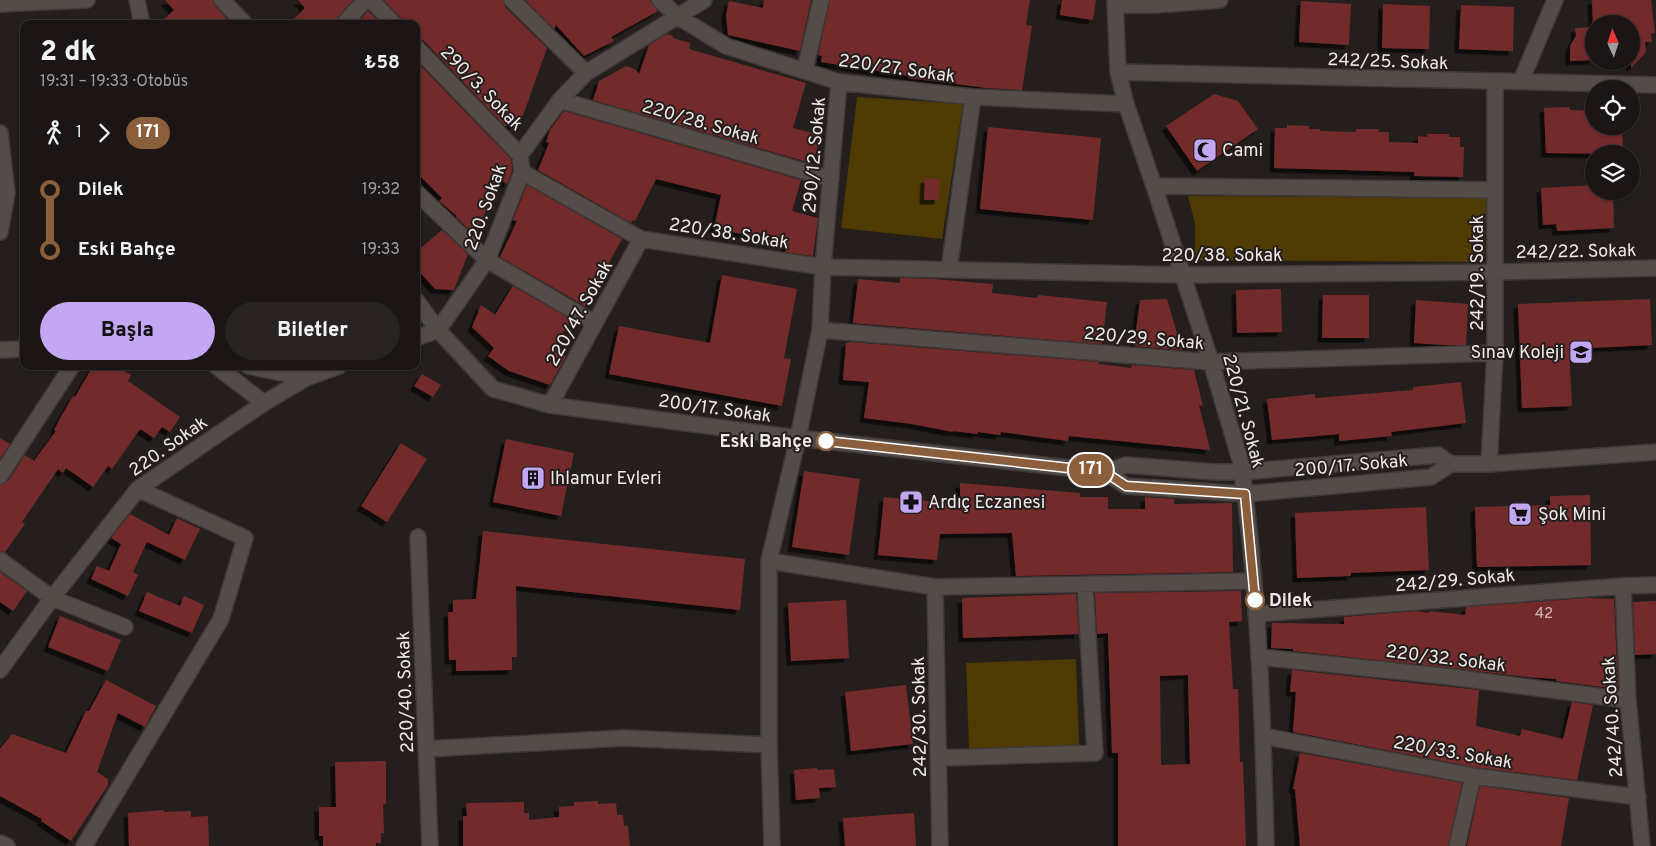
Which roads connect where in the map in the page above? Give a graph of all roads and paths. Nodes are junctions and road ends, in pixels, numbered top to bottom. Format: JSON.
{"nodes":[{"id":1,"x":87,"y":0,"type":"edge"},
{"id":2,"x":137,"y":0,"type":"edge"},
{"id":3,"x":222,"y":0,"type":"edge"},
{"id":4,"x":365,"y":0,"type":"edge"},
{"id":5,"x":371,"y":0,"type":"edge"},
{"id":6,"x":512,"y":0,"type":"edge"},
{"id":7,"x":660,"y":0,"type":"edge"},
{"id":8,"x":704,"y":0,"type":"edge"},
{"id":9,"x":821,"y":0,"type":"edge"},
{"id":10,"x":1220,"y":0,"type":"edge"},
{"id":11,"x":1555,"y":0,"type":"edge"},
{"id":12,"x":1115,"y":2,"type":"edge"},
{"id":13,"x":0,"y":4,"type":"edge"},
{"id":14,"x":676,"y":16,"type":"junction"},
{"id":15,"x":141,"y":20,"type":"edge"},
{"id":16,"x":241,"y":20,"type":"edge"},
{"id":17,"x":348,"y":20,"type":"edge"},
{"id":18,"x":390,"y":20,"type":"edge"},
{"id":19,"x":420,"y":51,"type":"edge"},
{"id":20,"x":805,"y":70,"type":"junction"},
{"id":21,"x":1118,"y":72,"type":"junction"},
{"id":22,"x":586,"y":73,"type":"junction"},
{"id":23,"x":839,"y":82,"type":"junction"},
{"id":24,"x":1495,"y":82,"type":"junction"},
{"id":25,"x":1521,"y":82,"type":"junction"},
{"id":26,"x":1656,"y":86,"type":"edge"},
{"id":27,"x":973,"y":97,"type":"junction"},
{"id":28,"x":560,"y":100,"type":"junction"},
{"id":29,"x":1126,"y":104,"type":"junction"},
{"id":30,"x":0,"y":133,"type":"edge"},
{"id":31,"x":520,"y":155,"type":"junction"},
{"id":32,"x":522,"y":172,"type":"junction"},
{"id":33,"x":831,"y":179,"type":"junction"},
{"id":34,"x":1154,"y":186,"type":"junction"},
{"id":35,"x":1495,"y":190,"type":"junction"},
{"id":36,"x":420,"y":196,"type":"edge"},
{"id":37,"x":1,"y":227,"type":"edge"},
{"id":38,"x":641,"y":239,"type":"junction"},
{"id":39,"x":487,"y":260,"type":"junction"},
{"id":40,"x":823,"y":267,"type":"junction"},
{"id":41,"x":1656,"y":268,"type":"edge"},
{"id":42,"x":949,"y":270,"type":"junction"},
{"id":43,"x":1496,"y":272,"type":"junction"},
{"id":44,"x":1182,"y":275,"type":"junction"},
{"id":45,"x":420,"y":305,"type":"edge"},
{"id":46,"x":596,"y":322,"type":"junction"},
{"id":47,"x":438,"y":330,"type":"junction"},
{"id":48,"x":820,"y":330,"type":"junction"},
{"id":49,"x":420,"y":337,"type":"edge"},
{"id":50,"x":20,"y":349,"type":"edge"},
{"id":51,"x":0,"y":350,"type":"edge"},
{"id":52,"x":1495,"y":353,"type":"junction"},
{"id":53,"x":1211,"y":362,"type":"junction"},
{"id":54,"x":69,"y":370,"type":"edge"},
{"id":55,"x":221,"y":370,"type":"edge"},
{"id":56,"x":267,"y":370,"type":"edge"},
{"id":57,"x":327,"y":370,"type":"edge"},
{"id":58,"x":306,"y":378,"type":"junction"},
{"id":59,"x":264,"y":402,"type":"junction"},
{"id":60,"x":550,"y":405,"type":"junction"},
{"id":61,"x":798,"y":438,"type":"junction"},
{"id":62,"x":1656,"y":452,"type":"edge"},
{"id":63,"x":1451,"y":464,"type":"junction"},
{"id":64,"x":1489,"y":464,"type":"junction"},
{"id":65,"x":1105,"y":472,"type":"junction"},
{"id":66,"x":1242,"y":472,"type":"junction"},
{"id":67,"x":0,"y":476,"type":"edge"},
{"id":68,"x":138,"y":488,"type":"junction"},
{"id":69,"x":1245,"y":494,"type":"junction"},
{"id":70,"x":418,"y":537,"type":"dead end"},
{"id":71,"x":0,"y":560,"type":"edge"},
{"id":72,"x":769,"y":560,"type":"junction"},
{"id":73,"x":1254,"y":581,"type":"junction"},
{"id":74,"x":1085,"y":585,"type":"junction"},
{"id":75,"x":1656,"y":585,"type":"edge"},
{"id":76,"x":1623,"y":586,"type":"junction"},
{"id":77,"x":935,"y":587,"type":"junction"},
{"id":78,"x":52,"y":598,"type":"junction"},
{"id":79,"x":1256,"y":614,"type":"junction"},
{"id":80,"x":125,"y":627,"type":"dead end"},
{"id":81,"x":1259,"y":657,"type":"junction"},
{"id":82,"x":0,"y":670,"type":"edge"},
{"id":83,"x":1628,"y":700,"type":"junction"},
{"id":84,"x":1263,"y":736,"type":"junction"},
{"id":85,"x":769,"y":745,"type":"junction"},
{"id":86,"x":426,"y":748,"type":"junction"},
{"id":87,"x":939,"y":758,"type":"junction"},
{"id":88,"x":1473,"y":776,"type":"junction"},
{"id":89,"x":1638,"y":797,"type":"junction"},
{"id":90,"x":0,"y":843,"type":"edge"},
{"id":91,"x":7,"y":846,"type":"edge"},
{"id":92,"x":84,"y":846,"type":"edge"},
{"id":93,"x":430,"y":846,"type":"edge"},
{"id":94,"x":772,"y":846,"type":"edge"},
{"id":95,"x":940,"y":846,"type":"edge"},
{"id":96,"x":1266,"y":846,"type":"edge"},
{"id":97,"x":1457,"y":846,"type":"edge"},
{"id":98,"x":1642,"y":846,"type":"edge"}],
"edges":[{"from":1,"to":13,"type":"street"},
{"from":2,"to":15,"type":"street"},
{"from":3,"to":16,"type":"street"},
{"from":4,"to":17,"type":"street"},
{"from":5,"to":18,"type":"street"},
{"from":6,"to":22,"type":"street"},
{"from":7,"to":14,"type":"street","name":"220/27. Sokak"},
{"from":8,"to":14,"type":"street","name":"220. Sokak"},
{"from":9,"to":20,"type":"street","name":"290/12. Sokak"},
{"from":10,"to":12,"type":"street"},
{"from":11,"to":25,"type":"street"},
{"from":12,"to":21,"type":"street","name":"220/21. Sokak"},
{"from":14,"to":20,"type":"street","name":"220/27. Sokak"},
{"from":14,"to":22,"type":"street","name":"220. Sokak"},
{"from":19,"to":31,"type":"street","name":"290/3. Sokak"},
{"from":20,"to":23,"type":"street","name":"220/27. Sokak"},
{"from":21,"to":24,"type":"street","name":"242/25. Sokak"},
{"from":21,"to":29,"type":"street","name":"220/21. Sokak"},
{"from":22,"to":28,"type":"street","name":"220. Sokak"},
{"from":23,"to":27,"type":"street","name":"220/27. Sokak"},
{"from":23,"to":33,"type":"street","name":"290/12. Sokak"},
{"from":24,"to":25,"type":"street","name":"242/25. Sokak"},
{"from":24,"to":35,"type":"street","name":"242/19. Sokak"},
{"from":25,"to":26,"type":"street","name":"242/25. Sokak"},
{"from":27,"to":29,"type":"street","name":"220/27. Sokak"},
{"from":27,"to":42,"type":"street"},
{"from":28,"to":31,"type":"street","name":"220. Sokak"},
{"from":28,"to":33,"type":"street","name":"220/28. Sokak"},
{"from":29,"to":34,"type":"street","name":"220/21. Sokak"},
{"from":30,"to":37,"type":"street"},
{"from":31,"to":32,"type":"street","name":"220. Sokak"},
{"from":32,"to":38,"type":"street","name":"220/38. Sokak"},
{"from":32,"to":39,"type":"street","name":"220. Sokak"},
{"from":33,"to":40,"type":"street","name":"290/12. Sokak"},
{"from":34,"to":35,"type":"street"},
{"from":34,"to":44,"type":"street","name":"220/21. Sokak"},
{"from":35,"to":43,"type":"street","name":"242/19. Sokak"},
{"from":36,"to":39,"type":"street"},
{"from":38,"to":40,"type":"street","name":"220/38. Sokak"},
{"from":38,"to":46,"type":"street","name":"220/47. Sokak"},
{"from":39,"to":46,"type":"street"},
{"from":39,"to":47,"type":"street","name":"220. Sokak"},
{"from":40,"to":42,"type":"street","name":"220/38. Sokak"},
{"from":40,"to":48,"type":"street","name":"290/12. Sokak"},
{"from":41,"to":43,"type":"street","name":"242/22. Sokak"},
{"from":42,"to":44,"type":"street","name":"220/38. Sokak"},
{"from":43,"to":44,"type":"street","name":"220/38. Sokak"},
{"from":43,"to":52,"type":"street","name":"242/19. Sokak"},
{"from":44,"to":53,"type":"street","name":"220/21. Sokak"},
{"from":45,"to":47,"type":"street","name":"200/17. Sokak"},
{"from":46,"to":60,"type":"street","name":"220/47. Sokak"},
{"from":47,"to":49,"type":"street"},
{"from":47,"to":60,"type":"street","name":"200/17. Sokak"},
{"from":48,"to":53,"type":"street","name":"220/29. Sokak"},
{"from":48,"to":61,"type":"street","name":"290/12. Sokak"},
{"from":50,"to":51,"type":"street"},
{"from":52,"to":53,"type":"street","name":"220/29. Sokak"},
{"from":52,"to":64,"type":"street","name":"242/19. Sokak"},
{"from":53,"to":66,"type":"street","name":"220/21. Sokak"},
{"from":54,"to":67,"type":"street"},
{"from":55,"to":59,"type":"street"},
{"from":56,"to":58,"type":"street"},
{"from":57,"to":58,"type":"street","name":"220. Sokak"},
{"from":58,"to":59,"type":"street","name":"220. Sokak"},
{"from":59,"to":68,"type":"street","name":"220. Sokak"},
{"from":60,"to":61,"type":"street","name":"200/17. Sokak"},
{"from":61,"to":65,"type":"street","name":"200/17. Sokak"},
{"from":61,"to":72,"type":"street","name":"290/12. Sokak"},
{"from":62,"to":64,"type":"street","name":"200/17. Sokak"},
{"from":63,"to":64,"type":"street","name":"200/17. Sokak"},
{"from":63,"to":66,"type":"street","name":"200/17. Sokak"},
{"from":63,"to":69,"type":"street","name":"200/17. Sokak"},
{"from":65,"to":66,"type":"street","name":"200/17. Sokak"},
{"from":65,"to":69,"type":"street","name":"200/17. Sokak"},
{"from":66,"to":69,"type":"street","name":"220/21. Sokak"},
{"from":68,"to":78,"type":"street","name":"220. Sokak"},
{"from":68,"to":92,"type":"street"},
{"from":69,"to":73,"type":"street","name":"220/21. Sokak"},
{"from":70,"to":86,"type":"street","name":"220/40. Sokak"},
{"from":71,"to":78,"type":"street"},
{"from":72,"to":77,"type":"street"},
{"from":72,"to":85,"type":"street","name":"290/12. Sokak"},
{"from":73,"to":74,"type":"street"},
{"from":73,"to":79,"type":"street","name":"220/21. Sokak"},
{"from":74,"to":77,"type":"street"},
{"from":74,"to":87,"type":"street"},
{"from":75,"to":76,"type":"street","name":"242/29. Sokak"},
{"from":76,"to":79,"type":"street","name":"242/29. Sokak"},
{"from":76,"to":83,"type":"street","name":"242/40. Sokak"},
{"from":77,"to":87,"type":"street","name":"242/30. Sokak"},
{"from":78,"to":80,"type":"street"},
{"from":78,"to":82,"type":"street","name":"220. Sokak"},
{"from":79,"to":81,"type":"street","name":"220/21. Sokak"},
{"from":81,"to":83,"type":"street","name":"220/32. Sokak"},
{"from":81,"to":84,"type":"street","name":"220/21. Sokak"},
{"from":83,"to":89,"type":"street","name":"242/40. Sokak"},
{"from":84,"to":88,"type":"street","name":"220/33. Sokak"},
{"from":84,"to":96,"type":"street","name":"220/21. Sokak"},
{"from":85,"to":86,"type":"street"},
{"from":85,"to":94,"type":"street","name":"290/12. Sokak"},
{"from":86,"to":93,"type":"street","name":"220/40. Sokak"},
{"from":87,"to":95,"type":"street","name":"242/30. Sokak"},
{"from":88,"to":89,"type":"street","name":"220/33. Sokak"},
{"from":88,"to":97,"type":"street"},
{"from":89,"to":98,"type":"street","name":"242/40. Sokak"},
{"from":90,"to":91,"type":"street"}]}
